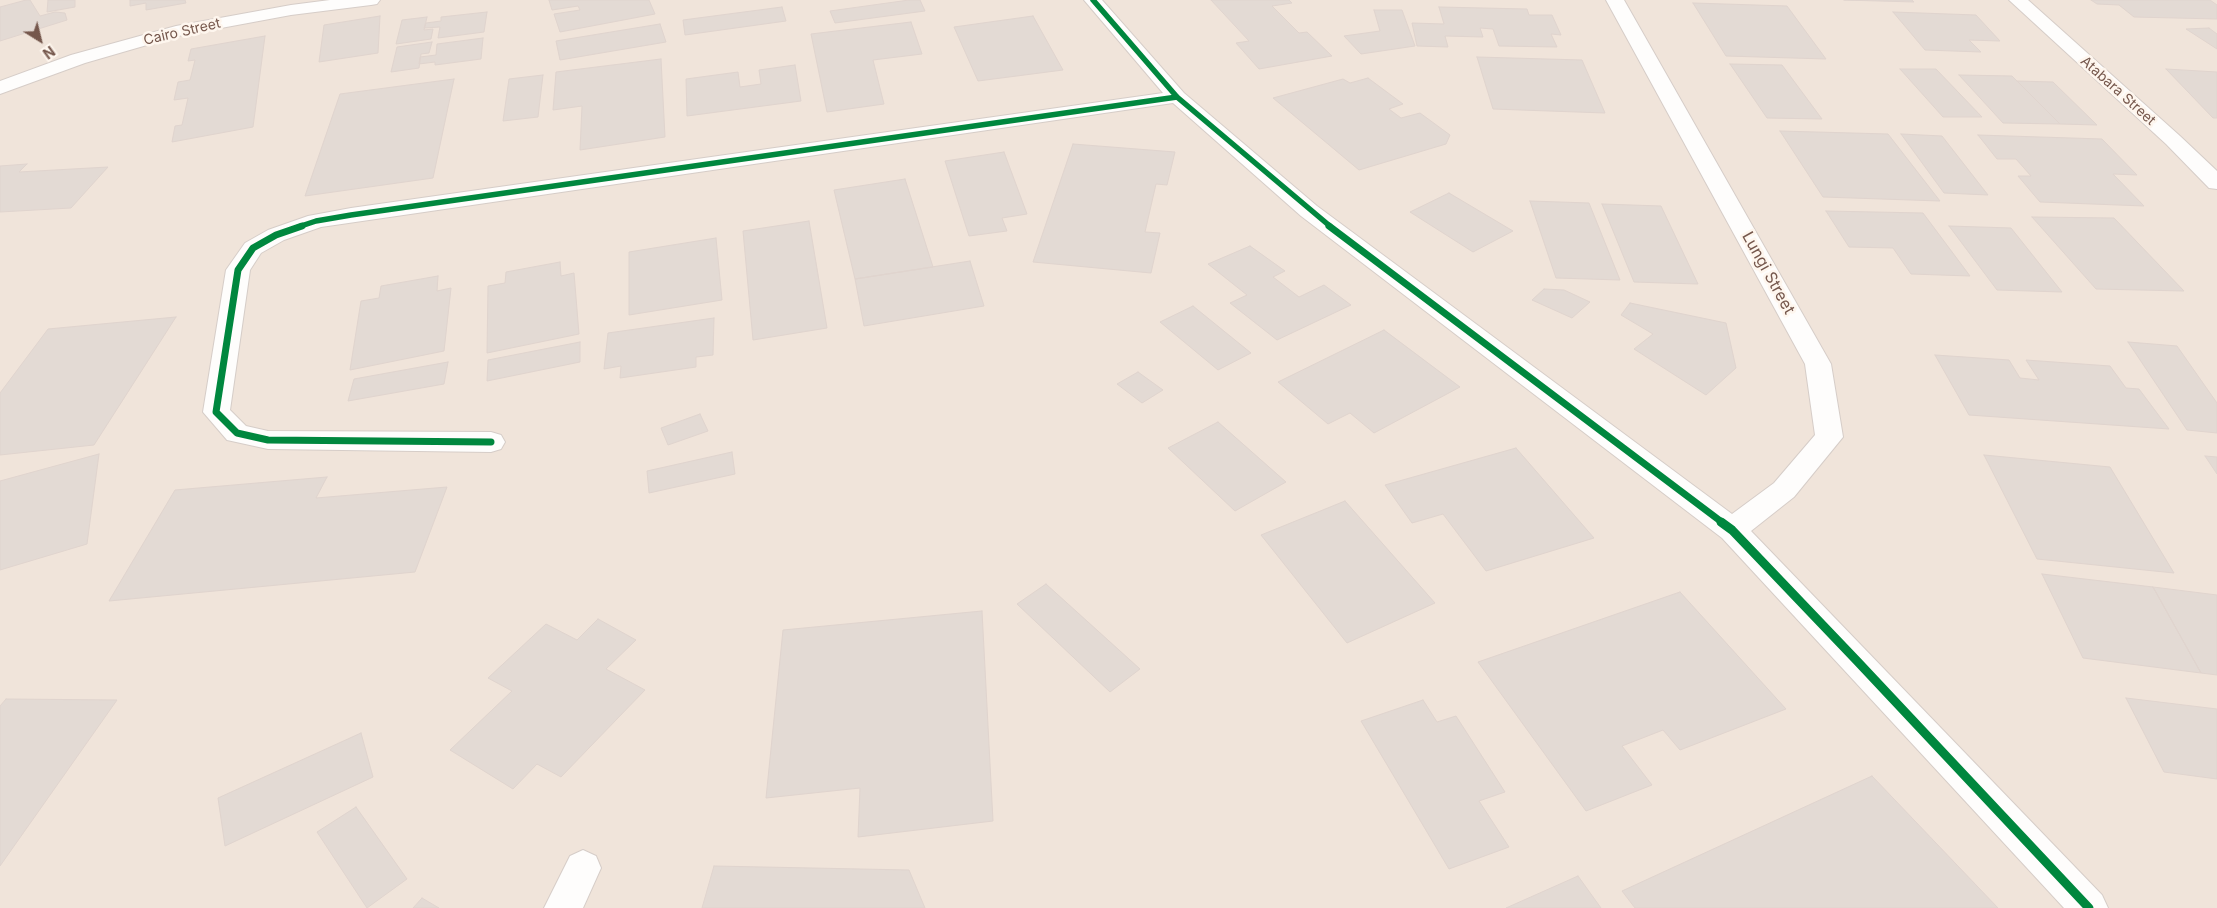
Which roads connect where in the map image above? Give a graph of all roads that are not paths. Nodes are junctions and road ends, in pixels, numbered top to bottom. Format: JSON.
{"nodes":[{"id":1,"x":371,"y":0,"type":"edge"},
{"id":2,"x":1094,"y":0,"type":"edge"},
{"id":3,"x":1615,"y":0,"type":"edge"},
{"id":4,"x":2018,"y":0,"type":"edge"},
{"id":5,"x":0,"y":88,"type":"edge"},
{"id":6,"x":1177,"y":97,"type":"junction"},
{"id":7,"x":2217,"y":183,"type":"edge"},
{"id":8,"x":492,"y":442,"type":"dead end"},
{"id":9,"x":1732,"y":530,"type":"junction"},
{"id":10,"x":583,"y":868,"type":"dead end"},
{"id":11,"x":563,"y":908,"type":"edge"},
{"id":12,"x":2089,"y":908,"type":"edge"}],
"edges":[{"from":1,"to":5,"type":"street","name":"Cairo Street"},
{"from":2,"to":6,"type":"street"},
{"from":3,"to":9,"type":"street","name":"Lungi Street"},
{"from":4,"to":7,"type":"street","name":"Atabara Street"},
{"from":6,"to":8,"type":"street"},
{"from":6,"to":9,"type":"street"},
{"from":9,"to":12,"type":"street"},
{"from":10,"to":11,"type":"street"}]}
